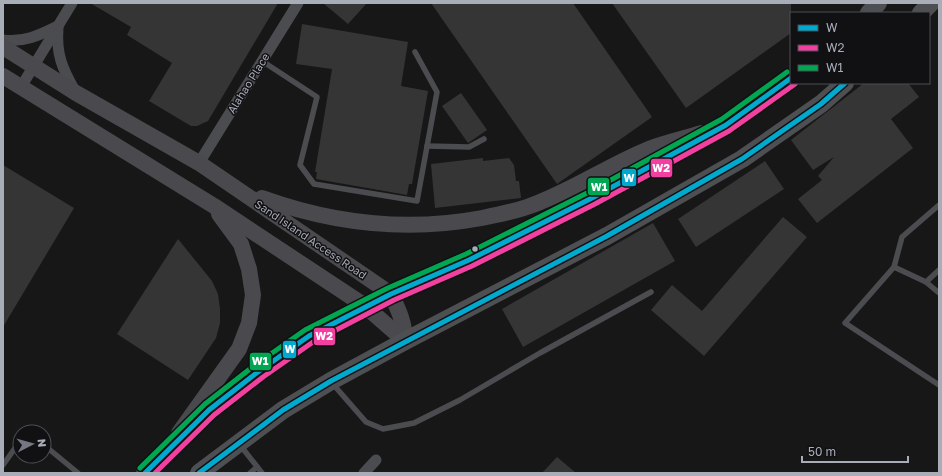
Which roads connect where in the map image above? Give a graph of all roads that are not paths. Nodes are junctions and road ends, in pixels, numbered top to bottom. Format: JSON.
{"nodes":[{"id":1,"x":72,"y":3,"type":"edge"},
{"id":2,"x":298,"y":3,"type":"edge"},
{"id":3,"x":878,"y":3,"type":"edge"},
{"id":4,"x":931,"y":3,"type":"edge"},
{"id":5,"x":870,"y":12,"type":"edge"},
{"id":6,"x":922,"y":12,"type":"edge"},
{"id":7,"x":58,"y":26,"type":"junction"},
{"id":8,"x":3,"y":40,"type":"edge"},
{"id":9,"x":3,"y":47,"type":"edge"},
{"id":10,"x":415,"y":52,"type":"dead end"},
{"id":11,"x":262,"y":61,"type":"junction"},
{"id":12,"x":35,"y":66,"type":"junction"},
{"id":13,"x":3,"y":76,"type":"edge"},
{"id":14,"x":790,"y":79,"type":"edge"},
{"id":15,"x":844,"y":84,"type":"edge"},
{"id":16,"x":21,"y":87,"type":"junction"},
{"id":17,"x":76,"y":93,"type":"junction"},
{"id":18,"x":726,"y":125,"type":"junction"},
{"id":19,"x":484,"y":139,"type":"dead end"},
{"id":20,"x":427,"y":146,"type":"junction"},
{"id":21,"x":199,"y":163,"type":"junction"},
{"id":22,"x":241,"y":191,"type":"junction"},
{"id":23,"x":939,"y":205,"type":"edge"},
{"id":24,"x":214,"y":206,"type":"junction"},
{"id":25,"x":894,"y":267,"type":"junction"},
{"id":26,"x":939,"y":270,"type":"edge"},
{"id":27,"x":926,"y":282,"type":"junction"},
{"id":28,"x":652,"y":292,"type":"dead end"},
{"id":29,"x":939,"y":293,"type":"edge"},
{"id":30,"x":391,"y":294,"type":"junction"},
{"id":31,"x":365,"y":306,"type":"junction"},
{"id":32,"x":405,"y":341,"type":"junction"},
{"id":33,"x":331,"y":381,"type":"junction"},
{"id":34,"x":939,"y":385,"type":"edge"},
{"id":35,"x":238,"y":443,"type":"junction"},
{"id":36,"x":167,"y":449,"type":"junction"},
{"id":37,"x":12,"y":452,"type":"edge"},
{"id":38,"x":52,"y":452,"type":"edge"},
{"id":39,"x":376,"y":460,"type":"dead end"},
{"id":40,"x":3,"y":465,"type":"edge"},
{"id":41,"x":257,"y":467,"type":"junction"},
{"id":42,"x":78,"y":473,"type":"edge"},
{"id":43,"x":145,"y":473,"type":"edge"},
{"id":44,"x":199,"y":473,"type":"edge"},
{"id":45,"x":250,"y":473,"type":"edge"},
{"id":46,"x":262,"y":473,"type":"edge"},
{"id":47,"x":364,"y":473,"type":"edge"}],
"edges":[{"from":1,"to":7,"type":"street"},
{"from":2,"to":11,"type":"street","name":"Alahao Place"},
{"from":3,"to":5,"type":"main road"},
{"from":4,"to":6,"type":"main road"},
{"from":7,"to":8,"type":"street"},
{"from":7,"to":12,"type":"street"},
{"from":7,"to":17,"type":"street"},
{"from":9,"to":12,"type":"main road","name":"Sand Island Access Road"},
{"from":10,"to":20,"type":"lane"},
{"from":11,"to":20,"type":"lane"},
{"from":11,"to":21,"type":"street","name":"Alahao Place"},
{"from":12,"to":16,"type":"street"},
{"from":12,"to":17,"type":"main road","name":"Sand Island Access Road"},
{"from":13,"to":16,"type":"main road"},
{"from":14,"to":18,"type":"main road"},
{"from":15,"to":32,"type":"main road"},
{"from":16,"to":24,"type":"main road"},
{"from":17,"to":21,"type":"main road","name":"Sand Island Access Road"},
{"from":18,"to":22,"type":"main road"},
{"from":18,"to":30,"type":"main road"},
{"from":19,"to":20,"type":"lane"},
{"from":21,"to":22,"type":"main road","name":"Sand Island Access Road"},
{"from":22,"to":30,"type":"main road","name":"Sand Island Access Road"},
{"from":23,"to":25,"type":"lane"},
{"from":24,"to":31,"type":"main road"},
{"from":24,"to":36,"type":"main road"},
{"from":25,"to":27,"type":"lane"},
{"from":25,"to":34,"type":"lane"},
{"from":26,"to":27,"type":"lane"},
{"from":27,"to":29,"type":"lane"},
{"from":28,"to":33,"type":"lane"},
{"from":30,"to":31,"type":"main road"},
{"from":30,"to":32,"type":"main road"},
{"from":31,"to":32,"type":"main road"},
{"from":31,"to":36,"type":"main road"},
{"from":32,"to":33,"type":"main road"},
{"from":33,"to":35,"type":"main road"},
{"from":35,"to":41,"type":"lane"},
{"from":35,"to":44,"type":"main road"},
{"from":36,"to":43,"type":"main road"},
{"from":37,"to":40,"type":"lane"},
{"from":38,"to":42,"type":"lane"},
{"from":39,"to":47,"type":"street"},
{"from":41,"to":45,"type":"lane"},
{"from":41,"to":46,"type":"lane"}]}
